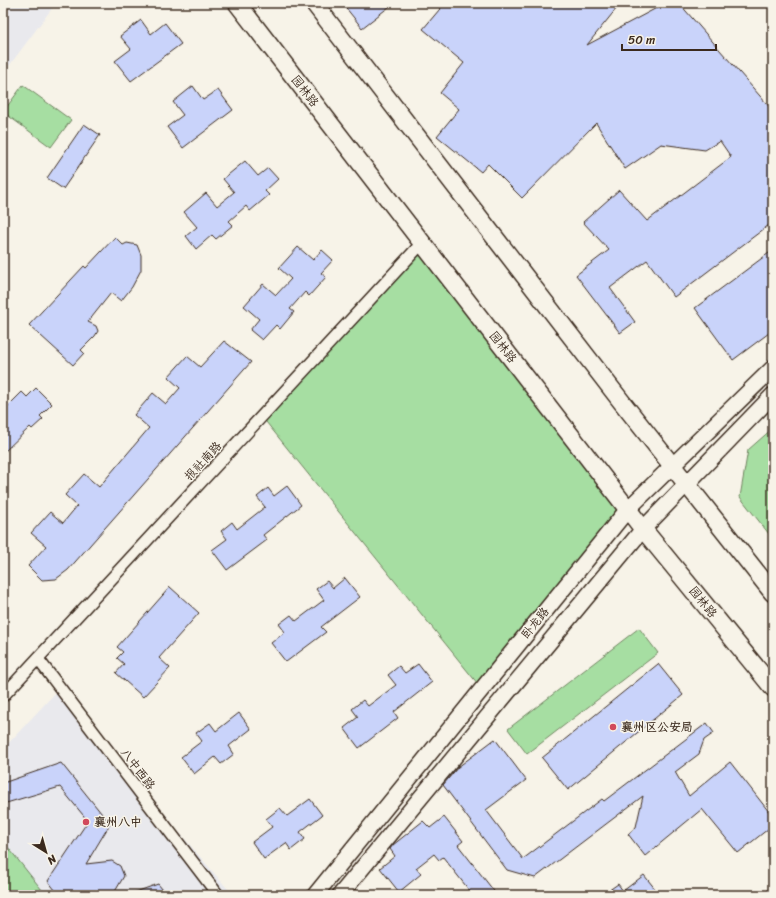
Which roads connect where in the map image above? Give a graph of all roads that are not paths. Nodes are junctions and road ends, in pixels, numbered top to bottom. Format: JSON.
{"nodes":[{"id":1,"x":237,"y":3,"type":"edge"},
{"id":2,"x":314,"y":3,"type":"edge"},
{"id":3,"x":422,"y":243,"type":"junction"},
{"id":4,"x":773,"y":368,"type":"edge"},
{"id":5,"x":773,"y":395,"type":"edge"},
{"id":6,"x":672,"y":466,"type":"junction"},
{"id":7,"x":686,"y":484,"type":"junction"},
{"id":8,"x":628,"y":509,"type":"junction"},
{"id":9,"x":643,"y":529,"type":"junction"},
{"id":10,"x":773,"y":592,"type":"edge"},
{"id":11,"x":38,"y":659,"type":"junction"},
{"id":12,"x":773,"y":688,"type":"edge"},
{"id":13,"x":3,"y":696,"type":"edge"},
{"id":14,"x":218,"y":895,"type":"edge"},
{"id":15,"x":315,"y":895,"type":"edge"},
{"id":16,"x":340,"y":895,"type":"edge"}],
"edges":[{"from":1,"to":3,"type":"main road","name":"园林路"},
{"from":2,"to":6,"type":"main road"},
{"from":3,"to":8,"type":"main road","name":"园林路"},
{"from":3,"to":11,"type":"street","name":"报社南路"},
{"from":4,"to":6,"type":"main road","name":"卧龙路"},
{"from":5,"to":7,"type":"main road","name":"卧龙路"},
{"from":6,"to":7,"type":"main road"},
{"from":6,"to":8,"type":"main road","name":"卧龙路"},
{"from":7,"to":9,"type":"main road","name":"卧龙路"},
{"from":7,"to":10,"type":"main road"},
{"from":8,"to":9,"type":"main road","name":"园林路"},
{"from":8,"to":15,"type":"main road","name":"卧龙路"},
{"from":9,"to":12,"type":"main road","name":"园林路"},
{"from":9,"to":16,"type":"main road","name":"卧龙路"},
{"from":11,"to":13,"type":"street","name":"报社南路"},
{"from":11,"to":14,"type":"street","name":"八中西路"}]}
